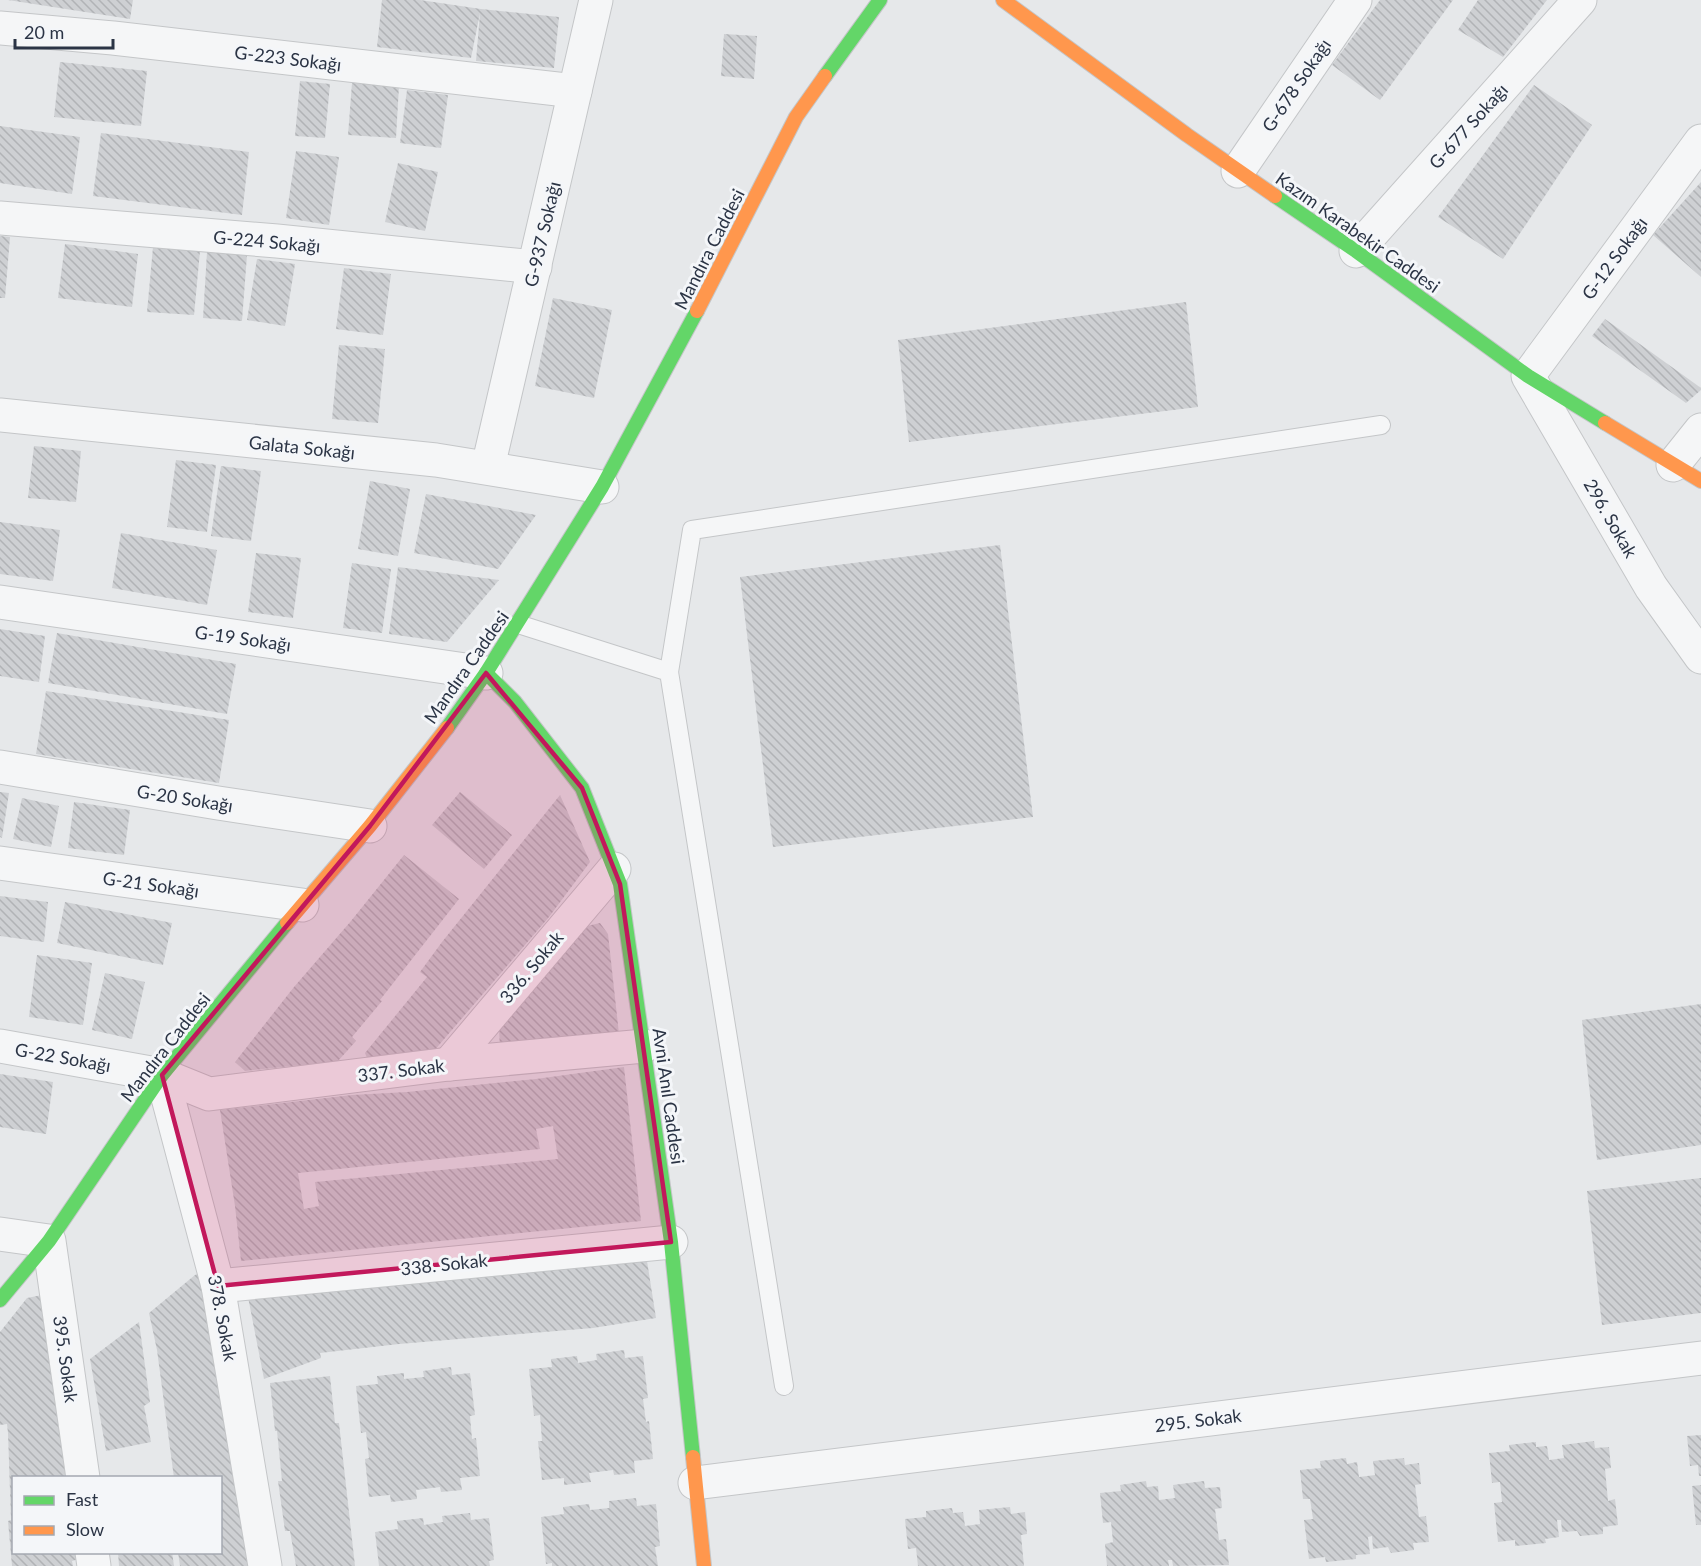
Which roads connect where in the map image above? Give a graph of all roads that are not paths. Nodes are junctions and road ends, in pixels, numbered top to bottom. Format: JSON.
{"nodes":[{"id":1,"x":596,"y":0,"type":"edge"},
{"id":2,"x":880,"y":0,"type":"edge"},
{"id":3,"x":1003,"y":0,"type":"edge"},
{"id":4,"x":1354,"y":0,"type":"edge"},
{"id":5,"x":1580,"y":0,"type":"edge"},
{"id":6,"x":0,"y":27,"type":"edge"},
{"id":7,"x":575,"y":92,"type":"junction"},
{"id":8,"x":1701,"y":141,"type":"edge"},
{"id":9,"x":1238,"y":171,"type":"junction"},
{"id":10,"x":0,"y":218,"type":"edge"},
{"id":11,"x":1356,"y":251,"type":"junction"},
{"id":12,"x":535,"y":267,"type":"junction"},
{"id":13,"x":1528,"y":376,"type":"junction"},
{"id":14,"x":0,"y":415,"type":"edge"},
{"id":15,"x":1381,"y":425,"type":"dead end"},
{"id":16,"x":1701,"y":430,"type":"edge"},
{"id":17,"x":488,"y":468,"type":"junction"},
{"id":18,"x":1687,"y":473,"type":"edge"},
{"id":19,"x":602,"y":487,"type":"junction"},
{"id":20,"x":0,"y":602,"type":"edge"},
{"id":21,"x":518,"y":624,"type":"junction"},
{"id":22,"x":1701,"y":657,"type":"edge"},
{"id":23,"x":669,"y":672,"type":"junction"},
{"id":24,"x":486,"y":673,"type":"junction"},
{"id":25,"x":0,"y":767,"type":"edge"},
{"id":26,"x":370,"y":826,"type":"junction"},
{"id":27,"x":0,"y":862,"type":"edge"},
{"id":28,"x":614,"y":869,"type":"junction"},
{"id":29,"x":302,"y":905,"type":"junction"},
{"id":30,"x":0,"y":1046,"type":"edge"},
{"id":31,"x":644,"y":1046,"type":"junction"},
{"id":32,"x":449,"y":1064,"type":"junction"},
{"id":33,"x":162,"y":1075,"type":"junction"},
{"id":34,"x":0,"y":1234,"type":"edge"},
{"id":35,"x":49,"y":1241,"type":"junction"},
{"id":36,"x":670,"y":1242,"type":"junction"},
{"id":37,"x":218,"y":1286,"type":"junction"},
{"id":38,"x":0,"y":1300,"type":"edge"},
{"id":39,"x":1701,"y":1358,"type":"edge"},
{"id":40,"x":784,"y":1386,"type":"dead end"},
{"id":41,"x":83,"y":1476,"type":"edge"},
{"id":42,"x":695,"y":1483,"type":"junction"},
{"id":43,"x":265,"y":1566,"type":"edge"},
{"id":44,"x":704,"y":1566,"type":"edge"}],
"edges":[{"from":1,"to":7,"type":"street","name":"G-937 Sokağı"},
{"from":2,"to":19,"type":"street","name":"Mandıra Caddesi"},
{"from":3,"to":9,"type":"street","name":"Kazım Karabekir Caddesi"},
{"from":4,"to":9,"type":"street","name":"G-678 Sokağı"},
{"from":5,"to":11,"type":"street","name":"G-677 Sokağı"},
{"from":6,"to":7,"type":"street","name":"G-223 Sokağı"},
{"from":7,"to":12,"type":"street","name":"G-937 Sokağı"},
{"from":8,"to":13,"type":"street","name":"G-12 Sokağı"},
{"from":9,"to":11,"type":"street","name":"Kazım Karabekir Caddesi"},
{"from":10,"to":12,"type":"street","name":"G-224 Sokağı"},
{"from":11,"to":13,"type":"street","name":"Kazım Karabekir Caddesi"},
{"from":12,"to":17,"type":"street","name":"G-937 Sokağı"},
{"from":13,"to":18,"type":"street","name":"Kazım Karabekir Caddesi"},
{"from":13,"to":22,"type":"street","name":"296. Sokak"},
{"from":14,"to":17,"type":"street","name":"Galata Sokağı"},
{"from":15,"to":23,"type":"lane"},
{"from":16,"to":18,"type":"street"},
{"from":17,"to":19,"type":"street","name":"Galata Sokağı"},
{"from":19,"to":21,"type":"street","name":"Mandıra Caddesi"},
{"from":20,"to":24,"type":"street","name":"G-19 Sokağı"},
{"from":21,"to":23,"type":"lane"},
{"from":21,"to":24,"type":"street","name":"Mandıra Caddesi"},
{"from":23,"to":40,"type":"lane"},
{"from":24,"to":26,"type":"street","name":"Mandıra Caddesi"},
{"from":24,"to":28,"type":"street","name":"Avni Anıl Caddesi"},
{"from":25,"to":26,"type":"street","name":"G-20 Sokağı"},
{"from":26,"to":29,"type":"street","name":"Mandıra Caddesi"},
{"from":27,"to":29,"type":"street","name":"G-21 Sokağı"},
{"from":28,"to":31,"type":"street","name":"Avni Anıl Caddesi"},
{"from":28,"to":32,"type":"street","name":"336. Sokak"},
{"from":29,"to":33,"type":"street","name":"Mandıra Caddesi"},
{"from":30,"to":33,"type":"street","name":"G-22 Sokağı"},
{"from":31,"to":32,"type":"street","name":"337. Sokak"},
{"from":31,"to":36,"type":"street","name":"Avni Anıl Caddesi"},
{"from":32,"to":33,"type":"street","name":"337. Sokak"},
{"from":33,"to":35,"type":"street","name":"Mandıra Caddesi"},
{"from":33,"to":37,"type":"street","name":"378. Sokak"},
{"from":34,"to":35,"type":"street"},
{"from":35,"to":38,"type":"street","name":"Mandıra Caddesi"},
{"from":35,"to":41,"type":"street","name":"395. Sokak"},
{"from":36,"to":37,"type":"street","name":"338. Sokak"},
{"from":36,"to":42,"type":"street","name":"Avni Anıl Caddesi"},
{"from":37,"to":43,"type":"street","name":"378. Sokak"},
{"from":39,"to":42,"type":"street","name":"295. Sokak"},
{"from":42,"to":44,"type":"street","name":"Avni Anıl Caddesi"}]}
